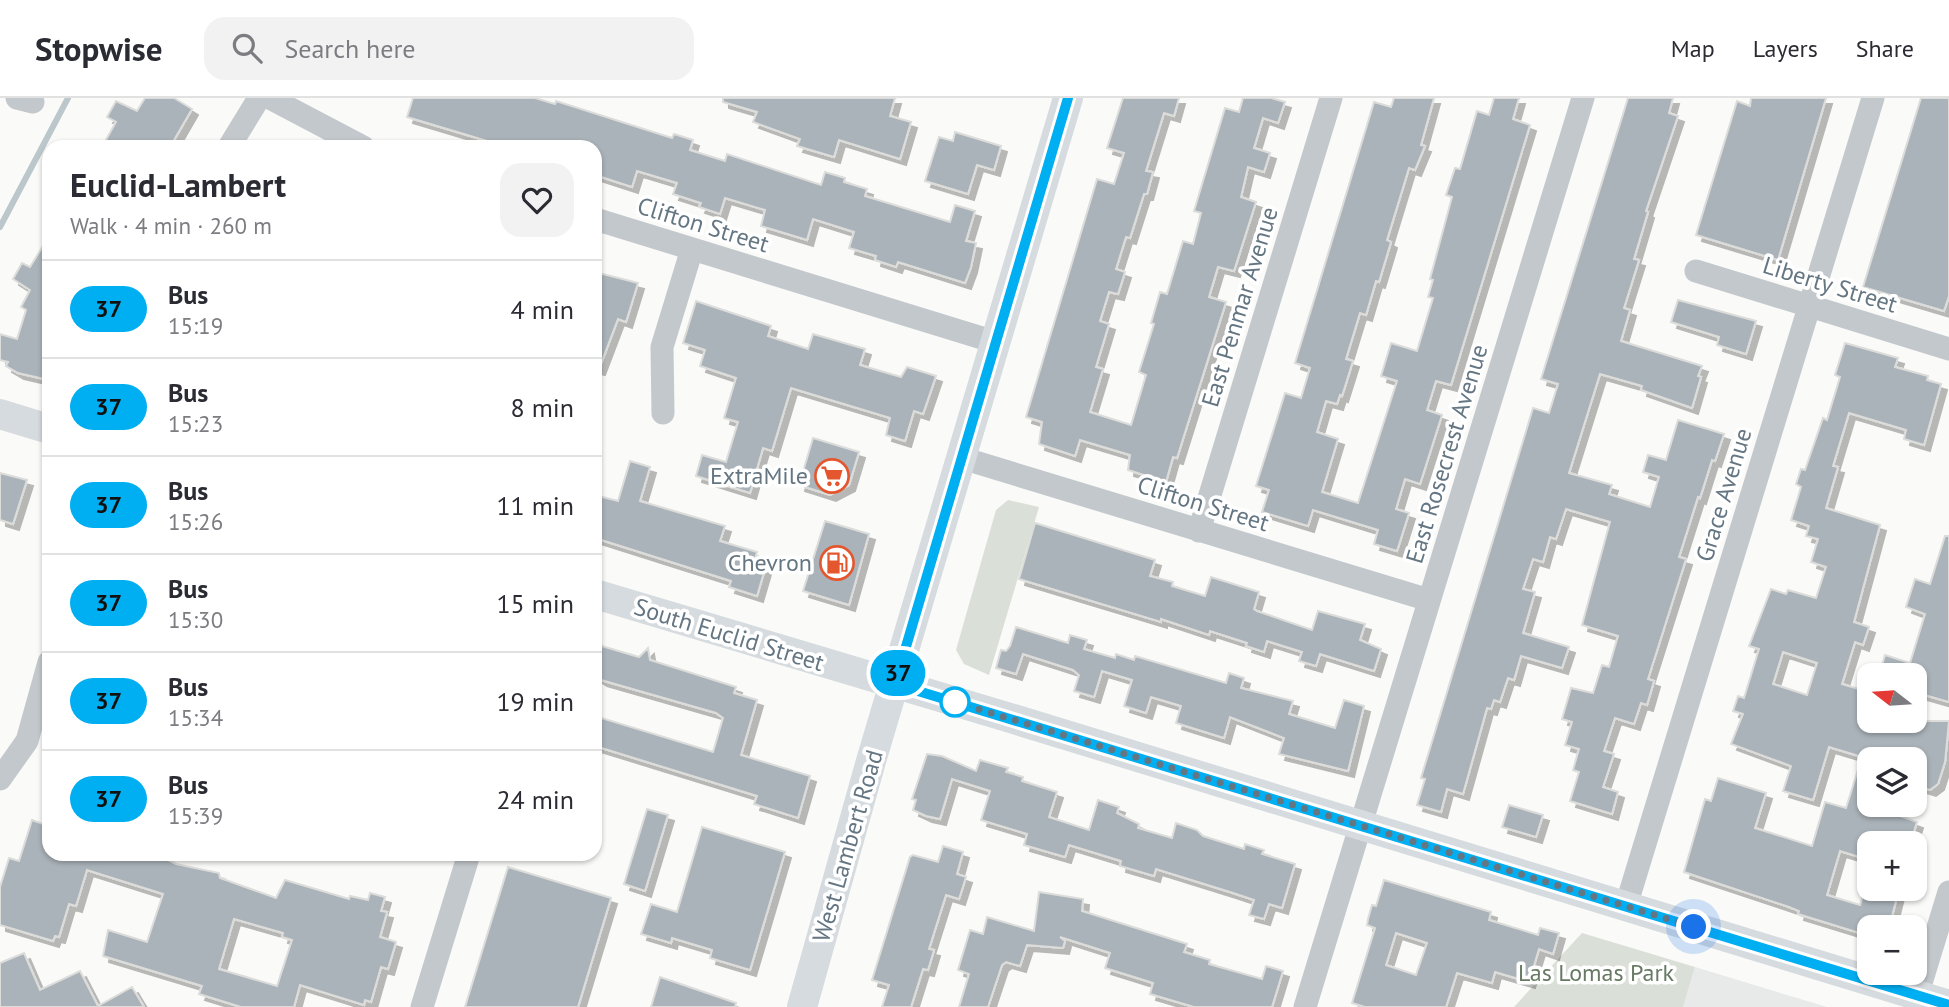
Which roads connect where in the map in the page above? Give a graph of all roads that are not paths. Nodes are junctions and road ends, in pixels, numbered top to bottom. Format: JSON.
{"nodes":[{"id":1,"x":259,"y":98,"type":"edge"},
{"id":2,"x":271,"y":98,"type":"edge"},
{"id":3,"x":1068,"y":98,"type":"edge"},
{"id":4,"x":1331,"y":98,"type":"edge"},
{"id":5,"x":1583,"y":98,"type":"edge"},
{"id":6,"x":1873,"y":98,"type":"edge"},
{"id":7,"x":233,"y":140,"type":"edge"},
{"id":8,"x":350,"y":140,"type":"edge"},
{"id":9,"x":602,"y":221,"type":"edge"},
{"id":10,"x":692,"y":249,"type":"junction"},
{"id":11,"x":1696,"y":271,"type":"dead end"},
{"id":12,"x":1810,"y":306,"type":"junction"},
{"id":13,"x":995,"y":342,"type":"junction"},
{"id":14,"x":1949,"y":349,"type":"edge"},
{"id":15,"x":663,"y":413,"type":"dead end"},
{"id":16,"x":0,"y":414,"type":"edge"},
{"id":17,"x":42,"y":427,"type":"edge"},
{"id":18,"x":962,"y":458,"type":"junction"},
{"id":19,"x":1199,"y":531,"type":"junction"},
{"id":20,"x":602,"y":596,"type":"edge"},
{"id":21,"x":1429,"y":600,"type":"junction"},
{"id":22,"x":895,"y":684,"type":"junction"},
{"id":23,"x":42,"y":688,"type":"edge"},
{"id":24,"x":0,"y":779,"type":"edge"},
{"id":25,"x":1360,"y":825,"type":"junction"},
{"id":26,"x":467,"y":861,"type":"edge"},
{"id":27,"x":1949,"y":892,"type":"edge"},
{"id":28,"x":1626,"y":906,"type":"junction"},
{"id":29,"x":1917,"y":996,"type":"junction"},
{"id":30,"x":1949,"y":1005,"type":"edge"},
{"id":31,"x":422,"y":1007,"type":"edge"},
{"id":32,"x":802,"y":1007,"type":"edge"},
{"id":33,"x":1305,"y":1007,"type":"edge"}],
"edges":[{"from":1,"to":7,"type":"street"},
{"from":2,"to":8,"type":"street"},
{"from":3,"to":13,"type":"main road","name":"West Lambert Road"},
{"from":4,"to":19,"type":"street","name":"East Penmar Avenue"},
{"from":5,"to":21,"type":"street","name":"East Rosecrest Avenue"},
{"from":6,"to":12,"type":"street","name":"Grace Avenue"},
{"from":9,"to":10,"type":"street","name":"Clifton Street"},
{"from":10,"to":13,"type":"street","name":"Clifton Street"},
{"from":10,"to":15,"type":"street"},
{"from":11,"to":12,"type":"street","name":"Liberty Street"},
{"from":12,"to":14,"type":"street","name":"Liberty Street"},
{"from":12,"to":28,"type":"street","name":"Grace Avenue"},
{"from":13,"to":18,"type":"main road","name":"West Lambert Road"},
{"from":16,"to":17,"type":"main road"},
{"from":18,"to":19,"type":"street","name":"Clifton Street"},
{"from":18,"to":22,"type":"main road","name":"West Lambert Road"},
{"from":19,"to":21,"type":"street","name":"Clifton Street"},
{"from":20,"to":22,"type":"main road","name":"South Euclid Street"},
{"from":21,"to":25,"type":"street","name":"East Rosecrest Avenue"},
{"from":22,"to":25,"type":"main road","name":"South Euclid Street"},
{"from":22,"to":32,"type":"main road","name":"West Lambert Road"},
{"from":23,"to":24,"type":"street"},
{"from":25,"to":28,"type":"main road","name":"South Euclid Street"},
{"from":25,"to":33,"type":"street","name":"East Rosecrest Avenue"},
{"from":26,"to":31,"type":"street"},
{"from":27,"to":29,"type":"street"},
{"from":28,"to":29,"type":"main road","name":"South Euclid Street"},
{"from":29,"to":30,"type":"main road","name":"South Euclid Street"}]}
